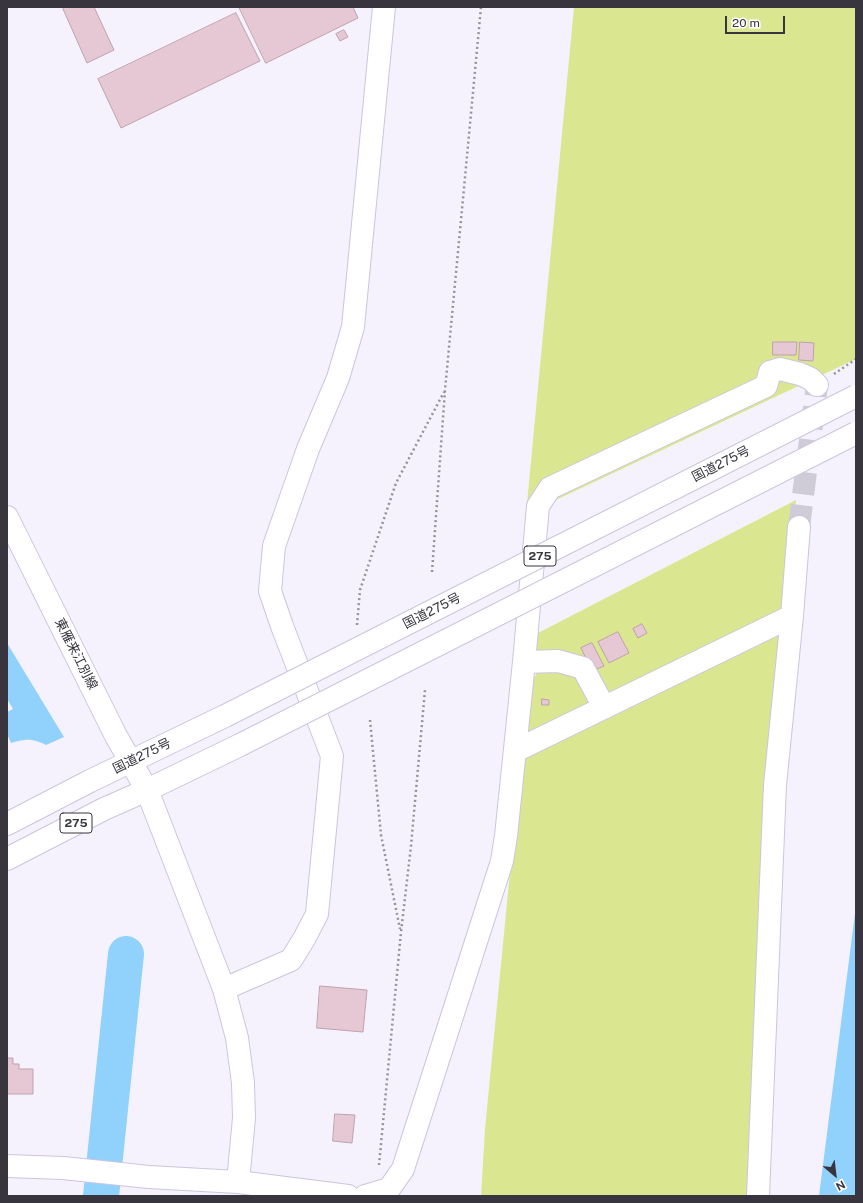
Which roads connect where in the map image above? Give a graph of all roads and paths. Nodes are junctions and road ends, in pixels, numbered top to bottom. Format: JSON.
{"nodes":[{"id":1,"x":384,"y":7,"type":"edge"},
{"id":2,"x":481,"y":7,"type":"edge"},
{"id":3,"x":856,"y":359,"type":"edge"},
{"id":4,"x":817,"y":385,"type":"joint"},
{"id":5,"x":445,"y":390,"type":"junction"},
{"id":6,"x":856,"y":396,"type":"edge"},
{"id":7,"x":856,"y":433,"type":"edge"},
{"id":8,"x":7,"y":517,"type":"edge"},
{"id":9,"x":798,"y":527,"type":"tunnel mouth"},
{"id":10,"x":432,"y":572,"type":"dead end"},
{"id":11,"x":792,"y":616,"type":"junction"},
{"id":12,"x":357,"y":628,"type":"dead end"},
{"id":13,"x":524,"y":662,"type":"junction"},
{"id":14,"x":425,"y":690,"type":"dead end"},
{"id":15,"x":604,"y":707,"type":"junction"},
{"id":16,"x":370,"y":720,"type":"dead end"},
{"id":17,"x":515,"y":751,"type":"junction"},
{"id":18,"x":130,"y":762,"type":"junction"},
{"id":19,"x":147,"y":790,"type":"junction"},
{"id":20,"x":7,"y":824,"type":"edge"},
{"id":21,"x":7,"y":859,"type":"edge"},
{"id":22,"x":401,"y":932,"type":"junction"},
{"id":23,"x":224,"y":989,"type":"junction"},
{"id":24,"x":7,"y":1166,"type":"edge"},
{"id":25,"x":238,"y":1182,"type":"junction"},
{"id":26,"x":373,"y":1195,"type":"edge"},
{"id":27,"x":348,"y":1196,"type":"edge"},
{"id":28,"x":758,"y":1196,"type":"edge"}],
"edges":[{"from":1,"to":23,"type":"main road"},
{"from":2,"to":5,"type":"path"},
{"from":3,"to":4,"type":"path"},
{"from":4,"to":13,"type":"main road"},
{"from":5,"to":10,"type":"path"},
{"from":5,"to":12,"type":"path"},
{"from":6,"to":18,"type":"main road","name":"国道275号","number":"275","bridge":true},
{"from":7,"to":19,"type":"main road","number":"275","bridge":true},
{"from":8,"to":18,"type":"main road","name":"東雁来江別線"},
{"from":9,"to":11,"type":"main road"},
{"from":11,"to":15,"type":"main road"},
{"from":11,"to":28,"type":"main road"},
{"from":13,"to":15,"type":"main road"},
{"from":13,"to":17,"type":"main road"},
{"from":14,"to":22,"type":"path"},
{"from":15,"to":17,"type":"main road"},
{"from":16,"to":22,"type":"path"},
{"from":17,"to":26,"type":"main road"},
{"from":18,"to":19,"type":"main road","name":"東雁来江別線"},
{"from":18,"to":20,"type":"main road","name":"国道275号","number":"275"},
{"from":19,"to":21,"type":"main road","number":"275"},
{"from":19,"to":23,"type":"main road","name":"東雁来江別線"},
{"from":22,"to":26,"type":"path"},
{"from":23,"to":25,"type":"main road","name":"東雁来江別線"},
{"from":24,"to":25,"type":"main road"},
{"from":25,"to":27,"type":"main road"}]}
